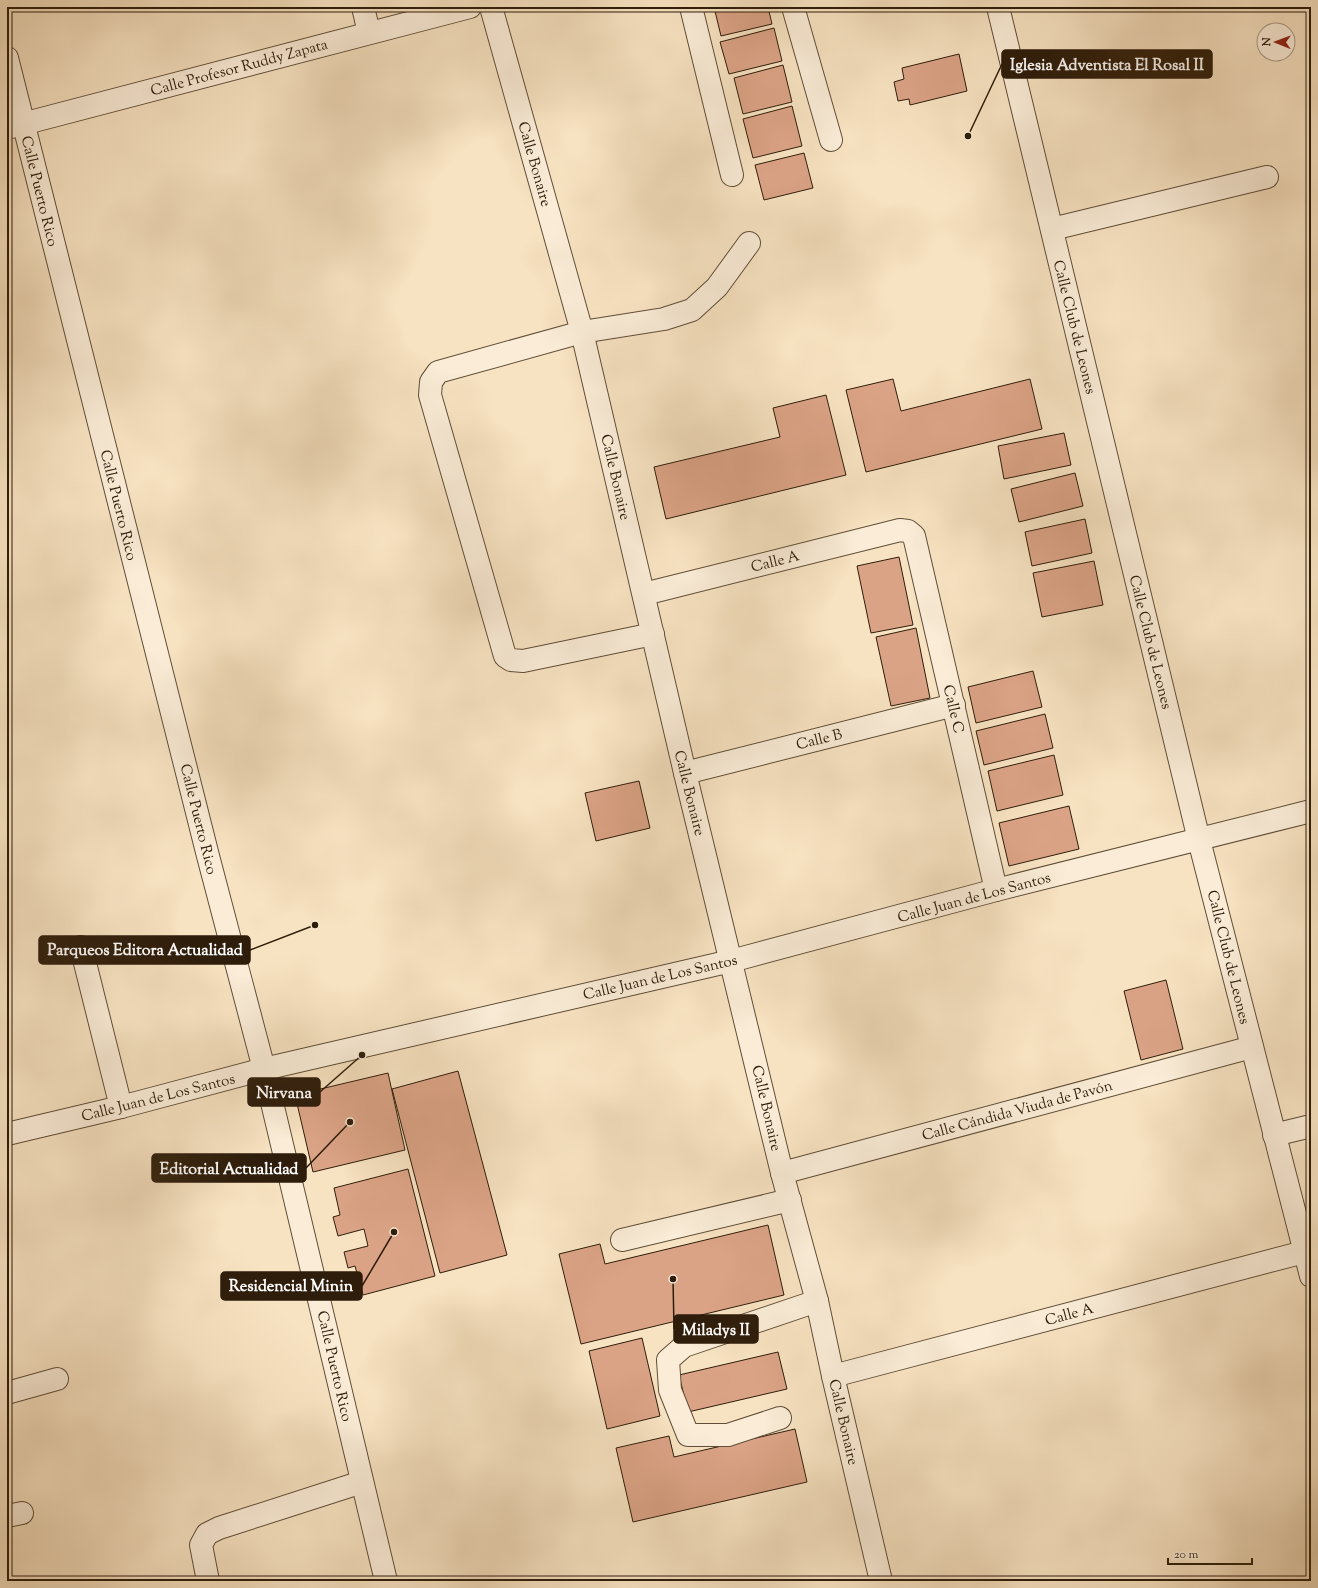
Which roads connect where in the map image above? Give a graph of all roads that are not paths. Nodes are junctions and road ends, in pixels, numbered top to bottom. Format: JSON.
{"nodes":[{"id":1,"x":363,"y":7,"type":"edge"},
{"id":2,"x":470,"y":7,"type":"edge"},
{"id":3,"x":491,"y":7,"type":"edge"},
{"id":4,"x":691,"y":7,"type":"edge"},
{"id":5,"x":793,"y":7,"type":"edge"},
{"id":6,"x":998,"y":7,"type":"edge"},
{"id":7,"x":369,"y":33,"type":"junction"},
{"id":8,"x":7,"y":58,"type":"edge"},
{"id":9,"x":15,"y":126,"type":"edge"},
{"id":10,"x":831,"y":140,"type":"dead end"},
{"id":11,"x":732,"y":175,"type":"dead end"},
{"id":12,"x":1267,"y":177,"type":"dead end"},
{"id":13,"x":1052,"y":230,"type":"junction"},
{"id":14,"x":749,"y":243,"type":"dead end"},
{"id":15,"x":582,"y":332,"type":"junction"},
{"id":16,"x":908,"y":531,"type":"joint"},
{"id":17,"x":644,"y":594,"type":"junction"},
{"id":18,"x":653,"y":634,"type":"junction"},
{"id":19,"x":954,"y":705,"type":"junction"},
{"id":20,"x":685,"y":773,"type":"junction"},
{"id":21,"x":1311,"y":811,"type":"edge"},
{"id":22,"x":1199,"y":840,"type":"junction"},
{"id":23,"x":996,"y":890,"type":"junction"},
{"id":24,"x":81,"y":947,"type":"dead end"},
{"id":25,"x":731,"y":961,"type":"junction"},
{"id":26,"x":1252,"y":1047,"type":"junction"},
{"id":27,"x":264,"y":1069,"type":"junction"},
{"id":28,"x":121,"y":1107,"type":"junction"},
{"id":29,"x":1311,"y":1126,"type":"edge"},
{"id":30,"x":7,"y":1134,"type":"edge"},
{"id":31,"x":1274,"y":1135,"type":"junction"},
{"id":32,"x":782,"y":1173,"type":"junction"},
{"id":33,"x":790,"y":1200,"type":"junction"},
{"id":34,"x":622,"y":1240,"type":"dead end"},
{"id":35,"x":1304,"y":1252,"type":"junction"},
{"id":36,"x":1311,"y":1276,"type":"edge"},
{"id":37,"x":817,"y":1301,"type":"junction"},
{"id":38,"x":833,"y":1376,"type":"junction"},
{"id":39,"x":57,"y":1378,"type":"dead end"},
{"id":40,"x":7,"y":1393,"type":"edge"},
{"id":41,"x":780,"y":1418,"type":"dead end"},
{"id":42,"x":362,"y":1482,"type":"junction"},
{"id":43,"x":208,"y":1581,"type":"edge"},
{"id":44,"x":386,"y":1581,"type":"edge"},
{"id":45,"x":881,"y":1581,"type":"edge"}],
"edges":[{"from":1,"to":7,"type":"street"},
{"from":2,"to":7,"type":"street","name":"Calle Profesor Ruddy Zapata"},
{"from":3,"to":15,"type":"street","name":"Calle Bonaire"},
{"from":4,"to":11,"type":"street"},
{"from":5,"to":10,"type":"street"},
{"from":6,"to":13,"type":"street","name":"Calle Club de Leones"},
{"from":7,"to":9,"type":"street","name":"Calle Profesor Ruddy Zapata"},
{"from":8,"to":9,"type":"street","name":"Calle Puerto Rico"},
{"from":9,"to":27,"type":"street","name":"Calle Puerto Rico"},
{"from":12,"to":13,"type":"street"},
{"from":13,"to":22,"type":"street","name":"Calle Club de Leones"},
{"from":14,"to":15,"type":"street"},
{"from":15,"to":17,"type":"street","name":"Calle Bonaire"},
{"from":15,"to":18,"type":"street"},
{"from":16,"to":17,"type":"street","name":"Calle A"},
{"from":16,"to":19,"type":"street","name":"Calle C"},
{"from":17,"to":18,"type":"street","name":"Calle Bonaire"},
{"from":18,"to":20,"type":"street","name":"Calle Bonaire"},
{"from":19,"to":20,"type":"street","name":"Calle B"},
{"from":19,"to":23,"type":"street","name":"Calle C"},
{"from":20,"to":25,"type":"street","name":"Calle Bonaire"},
{"from":21,"to":22,"type":"street","name":"Calle Juan de Los Santos"},
{"from":22,"to":23,"type":"street","name":"Calle Juan de Los Santos"},
{"from":22,"to":26,"type":"street","name":"Calle Club de Leones"},
{"from":23,"to":25,"type":"street","name":"Calle Juan de Los Santos"},
{"from":24,"to":28,"type":"street"},
{"from":25,"to":27,"type":"street","name":"Calle Juan de Los Santos"},
{"from":25,"to":32,"type":"street","name":"Calle Bonaire"},
{"from":26,"to":31,"type":"street","name":"Calle Club de Leones"},
{"from":26,"to":32,"type":"street","name":"Calle Cándida Viuda de Pavón"},
{"from":27,"to":28,"type":"street","name":"Calle Juan de Los Santos"},
{"from":27,"to":42,"type":"street","name":"Calle Puerto Rico"},
{"from":28,"to":30,"type":"street","name":"Calle Juan de Los Santos"},
{"from":29,"to":31,"type":"street"},
{"from":31,"to":35,"type":"street","name":"Calle Club de Leones"},
{"from":32,"to":33,"type":"street","name":"Calle Bonaire"},
{"from":33,"to":34,"type":"street"},
{"from":33,"to":37,"type":"street","name":"Calle Bonaire"},
{"from":35,"to":36,"type":"street","name":"Calle Club de Leones"},
{"from":35,"to":38,"type":"street","name":"Calle A"},
{"from":37,"to":38,"type":"street","name":"Calle Bonaire"},
{"from":37,"to":41,"type":"street"},
{"from":38,"to":45,"type":"street","name":"Calle Bonaire"},
{"from":39,"to":40,"type":"street"},
{"from":42,"to":43,"type":"street"},
{"from":42,"to":44,"type":"street","name":"Calle Puerto Rico"}]}
